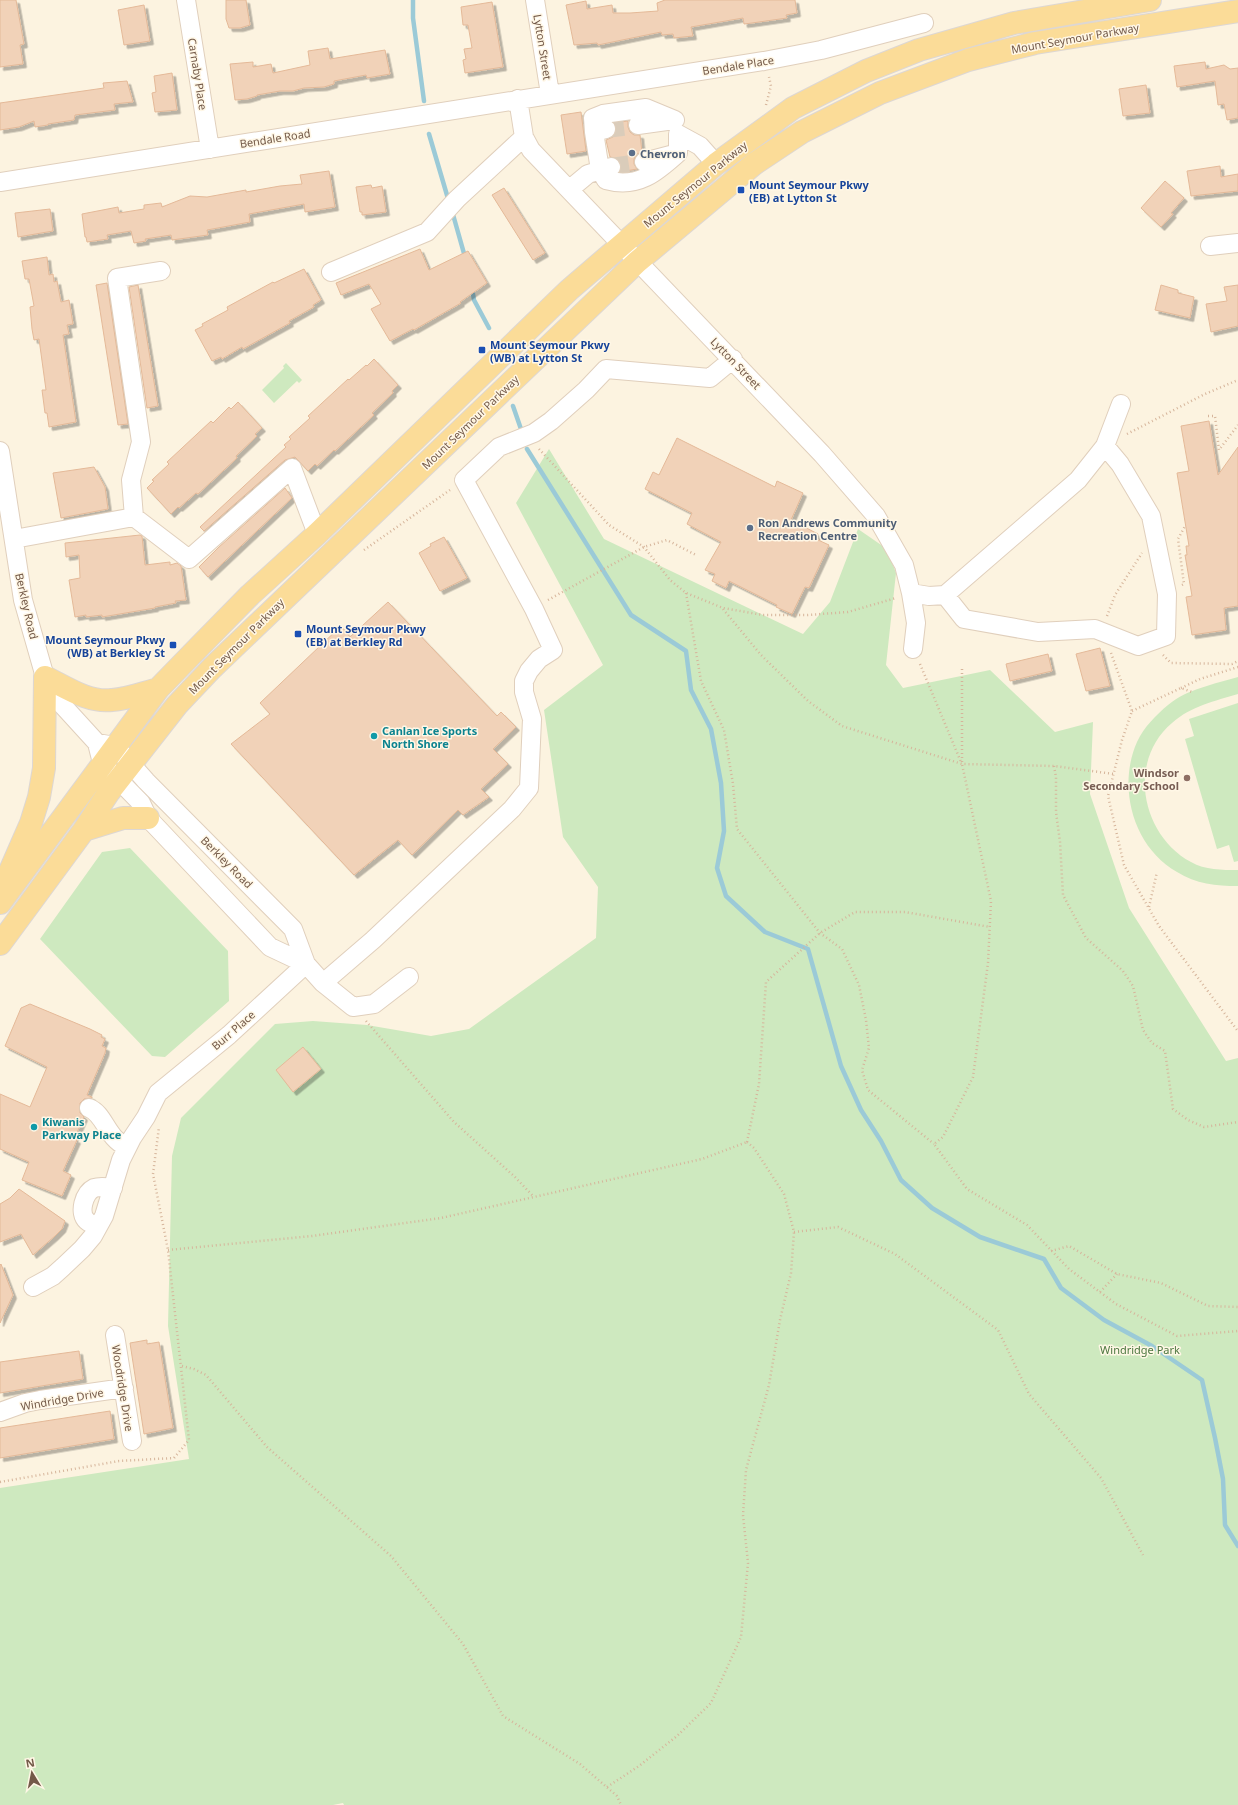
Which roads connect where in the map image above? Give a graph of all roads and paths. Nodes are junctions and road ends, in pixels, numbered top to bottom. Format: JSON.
{"nodes":[{"id":1,"x":186,"y":0,"type":"edge"},
{"id":2,"x":535,"y":0,"type":"edge"},
{"id":3,"x":1142,"y":1,"type":"edge"},
{"id":4,"x":1238,"y":11,"type":"edge"},
{"id":5,"x":924,"y":23,"type":"dead end"},
{"id":6,"x":1143,"y":26,"type":"junction"},
{"id":7,"x":764,"y":61,"type":"junction"},
{"id":8,"x":550,"y":94,"type":"junction"},
{"id":9,"x":518,"y":99,"type":"junction"},
{"id":10,"x":766,"y":107,"type":"dead end"},
{"id":11,"x":638,"y":125,"type":"tunnel mouth"},
{"id":12,"x":677,"y":127,"type":"junction"},
{"id":13,"x":524,"y":137,"type":"junction"},
{"id":14,"x":210,"y":149,"type":"junction"},
{"id":15,"x":678,"y":153,"type":"junction"},
{"id":16,"x":644,"y":162,"type":"tunnel mouth"},
{"id":17,"x":716,"y":164,"type":"junction"},
{"id":18,"x":606,"y":168,"type":"junction"},
{"id":19,"x":0,"y":182,"type":"edge"},
{"id":20,"x":570,"y":189,"type":"junction"},
{"id":21,"x":1238,"y":243,"type":"edge"},
{"id":22,"x":621,"y":244,"type":"junction"},
{"id":23,"x":1210,"y":246,"type":"dead end"},
{"id":24,"x":637,"y":262,"type":"junction"},
{"id":25,"x":161,"y":271,"type":"dead end"},
{"id":26,"x":331,"y":272,"type":"dead end"},
{"id":27,"x":733,"y":359,"type":"junction"},
{"id":28,"x":1238,"y":380,"type":"edge"},
{"id":29,"x":1121,"y":404,"type":"dead end"},
{"id":30,"x":1208,"y":416,"type":"dead end"},
{"id":31,"x":1238,"y":425,"type":"edge"},
{"id":32,"x":526,"y":436,"type":"junction"},
{"id":33,"x":1105,"y":446,"type":"junction"},
{"id":34,"x":0,"y":451,"type":"edge"},
{"id":35,"x":464,"y":480,"type":"junction"},
{"id":36,"x":134,"y":517,"type":"junction"},
{"id":37,"x":317,"y":534,"type":"junction"},
{"id":38,"x":14,"y":539,"type":"junction"},
{"id":39,"x":644,"y":547,"type":"junction"},
{"id":40,"x":1145,"y":548,"type":"dead end"},
{"id":41,"x":364,"y":551,"type":"dead end"},
{"id":42,"x":696,"y":556,"type":"dead end"},
{"id":43,"x":686,"y":593,"type":"junction"},
{"id":44,"x":911,"y":593,"type":"junction"},
{"id":45,"x":945,"y":595,"type":"junction"},
{"id":46,"x":723,"y":608,"type":"junction"},
{"id":47,"x":534,"y":609,"type":"junction"},
{"id":48,"x":1102,"y":632,"type":"junction"},
{"id":49,"x":913,"y":649,"type":"joint"},
{"id":50,"x":1162,"y":655,"type":"dead end"},
{"id":51,"x":1238,"y":661,"type":"edge"},
{"id":52,"x":1238,"y":667,"type":"edge"},
{"id":53,"x":962,"y":669,"type":"dead end"},
{"id":54,"x":45,"y":677,"type":"junction"},
{"id":55,"x":1181,"y":688,"type":"junction"},
{"id":56,"x":158,"y":689,"type":"junction"},
{"id":57,"x":1192,"y":692,"type":"dead end"},
{"id":58,"x":1132,"y":711,"type":"junction"},
{"id":59,"x":105,"y":751,"type":"junction"},
{"id":60,"x":962,"y":764,"type":"junction"},
{"id":61,"x":1054,"y":766,"type":"junction"},
{"id":62,"x":125,"y":772,"type":"junction"},
{"id":63,"x":1114,"y":774,"type":"junction"},
{"id":64,"x":148,"y":818,"type":"junction"},
{"id":65,"x":84,"y":830,"type":"junction"},
{"id":66,"x":1157,"y":872,"type":"dead end"},
{"id":67,"x":0,"y":894,"type":"edge"},
{"id":68,"x":0,"y":903,"type":"edge"},
{"id":69,"x":1149,"y":907,"type":"junction"},
{"id":70,"x":990,"y":927,"type":"junction"},
{"id":71,"x":820,"y":933,"type":"junction"},
{"id":72,"x":0,"y":944,"type":"edge"},
{"id":73,"x":306,"y":964,"type":"junction"},
{"id":74,"x":409,"y":977,"type":"dead end"},
{"id":75,"x":323,"y":983,"type":"junction"},
{"id":76,"x":353,"y":1007,"type":"junction"},
{"id":77,"x":1237,"y":1030,"type":"dead end"},
{"id":78,"x":89,"y":1108,"type":"dead end"},
{"id":79,"x":159,"y":1122,"type":"dead end"},
{"id":80,"x":1238,"y":1122,"type":"edge"},
{"id":81,"x":747,"y":1142,"type":"junction"},
{"id":82,"x":934,"y":1144,"type":"junction"},
{"id":83,"x":127,"y":1147,"type":"junction"},
{"id":84,"x":534,"y":1197,"type":"junction"},
{"id":85,"x":794,"y":1232,"type":"junction"},
{"id":86,"x":168,"y":1250,"type":"junction"},
{"id":87,"x":1051,"y":1250,"type":"junction"},
{"id":88,"x":1117,"y":1274,"type":"junction"},
{"id":89,"x":33,"y":1287,"type":"dead end"},
{"id":90,"x":1100,"y":1292,"type":"junction"},
{"id":91,"x":1238,"y":1307,"type":"edge"},
{"id":92,"x":1238,"y":1331,"type":"edge"},
{"id":93,"x":115,"y":1335,"type":"dead end"},
{"id":94,"x":182,"y":1366,"type":"junction"},
{"id":95,"x":124,"y":1388,"type":"junction"},
{"id":96,"x":0,"y":1412,"type":"edge"},
{"id":97,"x":132,"y":1441,"type":"dead end"},
{"id":98,"x":0,"y":1482,"type":"edge"},
{"id":99,"x":1143,"y":1555,"type":"dead end"},
{"id":100,"x":607,"y":1787,"type":"junction"},
{"id":101,"x":621,"y":1805,"type":"edge"}],
"edges":[{"from":1,"to":14,"type":"street","name":"Carnaby Place"},
{"from":2,"to":8,"type":"street","name":"Lytton Street"},
{"from":3,"to":6,"type":"street"},
{"from":3,"to":17,"type":"main road","name":"Mount Seymour Parkway"},
{"from":4,"to":6,"type":"main road","name":"Mount Seymour Parkway"},
{"from":5,"to":7,"type":"street","name":"Bendale Place"},
{"from":6,"to":24,"type":"main road","name":"Mount Seymour Parkway"},
{"from":7,"to":8,"type":"street","name":"Bendale Place"},
{"from":7,"to":10,"type":"path"},
{"from":8,"to":9,"type":"street","name":"Bendale Road"},
{"from":9,"to":13,"type":"street","name":"Lytton Street"},
{"from":9,"to":14,"type":"street","name":"Bendale Road"},
{"from":11,"to":12,"type":"street"},
{"from":12,"to":15,"type":"street"},
{"from":12,"to":17,"type":"street"},
{"from":12,"to":18,"type":"street"},
{"from":13,"to":20,"type":"street","name":"Lytton Street"},
{"from":13,"to":26,"type":"street"},
{"from":14,"to":19,"type":"street","name":"Bendale Road"},
{"from":15,"to":16,"type":"street"},
{"from":15,"to":18,"type":"street"},
{"from":17,"to":22,"type":"main road","name":"Mount Seymour Parkway"},
{"from":18,"to":20,"type":"street"},
{"from":20,"to":22,"type":"street","name":"Lytton Street"},
{"from":21,"to":23,"type":"street"},
{"from":22,"to":24,"type":"street","name":"Lytton Street"},
{"from":22,"to":37,"type":"main road","name":"Mount Seymour Parkway"},
{"from":24,"to":27,"type":"street","name":"Lytton Street"},
{"from":24,"to":62,"type":"main road","name":"Mount Seymour Parkway"},
{"from":25,"to":36,"type":"street"},
{"from":27,"to":32,"type":"street"},
{"from":27,"to":44,"type":"street","name":"Lytton Street"},
{"from":28,"to":33,"type":"path"},
{"from":29,"to":33,"type":"street"},
{"from":30,"to":31,"type":"path"},
{"from":32,"to":35,"type":"street"},
{"from":32,"to":39,"type":"path"},
{"from":33,"to":45,"type":"street"},
{"from":33,"to":48,"type":"street"},
{"from":34,"to":38,"type":"street","name":"Berkley Road"},
{"from":35,"to":41,"type":"path"},
{"from":35,"to":47,"type":"street"},
{"from":36,"to":37,"type":"street"},
{"from":36,"to":38,"type":"street"},
{"from":37,"to":56,"type":"main road","name":"Mount Seymour Parkway"},
{"from":38,"to":54,"type":"street","name":"Berkley Road"},
{"from":39,"to":42,"type":"path"},
{"from":39,"to":43,"type":"path"},
{"from":39,"to":47,"type":"path"},
{"from":40,"to":48,"type":"path"},
{"from":43,"to":46,"type":"path"},
{"from":43,"to":71,"type":"path"},
{"from":44,"to":45,"type":"street"},
{"from":44,"to":46,"type":"path"},
{"from":44,"to":49,"type":"street","name":"Lytton Street"},
{"from":45,"to":48,"type":"street"},
{"from":46,"to":60,"type":"path"},
{"from":47,"to":75,"type":"street"},
{"from":48,"to":58,"type":"path"},
{"from":49,"to":60,"type":"path"},
{"from":50,"to":51,"type":"path"},
{"from":52,"to":55,"type":"path"},
{"from":53,"to":60,"type":"path"},
{"from":54,"to":56,"type":"main road"},
{"from":54,"to":59,"type":"street","name":"Berkley Road"},
{"from":54,"to":67,"type":"main road"},
{"from":55,"to":57,"type":"path"},
{"from":55,"to":58,"type":"path"},
{"from":56,"to":59,"type":"main road","name":"Mount Seymour Parkway"},
{"from":58,"to":63,"type":"path"},
{"from":59,"to":62,"type":"street","name":"Berkley Road"},
{"from":59,"to":68,"type":"main road","name":"Mount Seymour Parkway"},
{"from":60,"to":61,"type":"path"},
{"from":60,"to":70,"type":"path"},
{"from":61,"to":63,"type":"path"},
{"from":61,"to":80,"type":"path"},
{"from":62,"to":64,"type":"street","name":"Berkley Road"},
{"from":62,"to":65,"type":"main road","name":"Mount Seymour Parkway"},
{"from":62,"to":73,"type":"street","name":"Berkley Road"},
{"from":63,"to":69,"type":"path"},
{"from":64,"to":65,"type":"main road"},
{"from":64,"to":73,"type":"street","name":"Berkley Road"},
{"from":65,"to":72,"type":"main road","name":"Mount Seymour Parkway"},
{"from":66,"to":69,"type":"path"},
{"from":69,"to":77,"type":"path"},
{"from":70,"to":71,"type":"path"},
{"from":70,"to":82,"type":"path"},
{"from":71,"to":81,"type":"path"},
{"from":71,"to":82,"type":"path"},
{"from":73,"to":75,"type":"street","name":"Berkley Road"},
{"from":73,"to":83,"type":"street","name":"Burr Place"},
{"from":74,"to":76,"type":"street"},
{"from":75,"to":76,"type":"street","name":"Berkley Road"},
{"from":76,"to":84,"type":"path"},
{"from":78,"to":83,"type":"street"},
{"from":79,"to":86,"type":"path"},
{"from":81,"to":84,"type":"path"},
{"from":81,"to":85,"type":"path"},
{"from":82,"to":87,"type":"path"},
{"from":83,"to":89,"type":"street","name":"Burr Place"},
{"from":84,"to":86,"type":"path"},
{"from":85,"to":99,"type":"path"},
{"from":85,"to":100,"type":"path"},
{"from":86,"to":94,"type":"path"},
{"from":87,"to":88,"type":"path"},
{"from":87,"to":90,"type":"path"},
{"from":88,"to":90,"type":"path"},
{"from":88,"to":91,"type":"path"},
{"from":90,"to":92,"type":"path"},
{"from":93,"to":95,"type":"street","name":"Woodridge Drive"},
{"from":94,"to":98,"type":"path"},
{"from":94,"to":100,"type":"path"},
{"from":95,"to":96,"type":"street","name":"Windridge Drive"},
{"from":95,"to":97,"type":"street","name":"Woodridge Drive"},
{"from":100,"to":101,"type":"path"}]}
